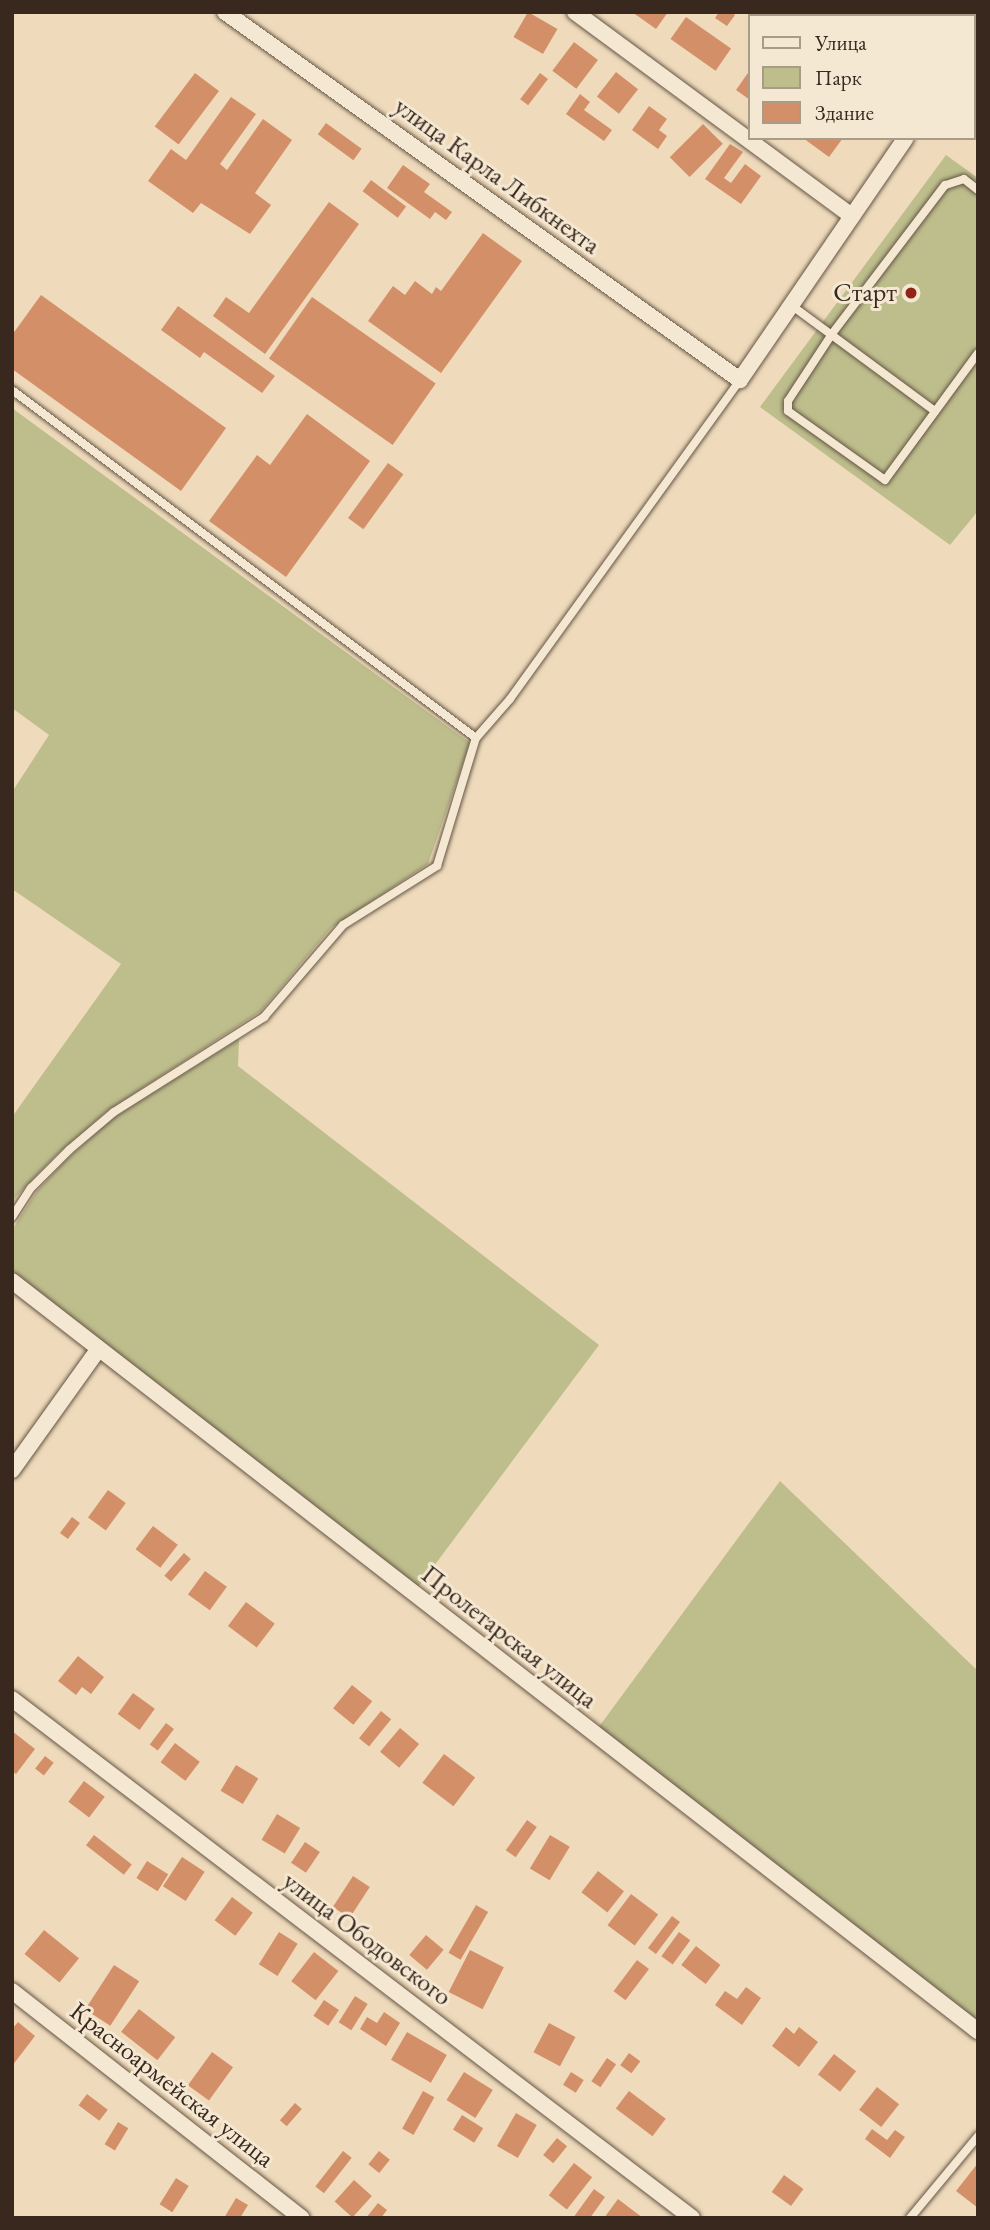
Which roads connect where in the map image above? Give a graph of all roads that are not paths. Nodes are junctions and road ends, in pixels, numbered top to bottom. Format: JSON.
{"nodes":[{"id":1,"x":225,"y":12,"type":"edge"},
{"id":2,"x":575,"y":12,"type":"edge"},
{"id":3,"x":748,"y":139,"type":"edge"},
{"id":4,"x":749,"y":140,"type":"edge"},
{"id":5,"x":905,"y":140,"type":"edge"},
{"id":6,"x":978,"y":190,"type":"edge"},
{"id":7,"x":852,"y":216,"type":"junction"},
{"id":8,"x":791,"y":304,"type":"junction"},
{"id":9,"x":832,"y":334,"type":"junction"},
{"id":10,"x":978,"y":353,"type":"edge"},
{"id":11,"x":740,"y":380,"type":"junction"},
{"id":12,"x":12,"y":390,"type":"edge"},
{"id":13,"x":935,"y":411,"type":"junction"},
{"id":14,"x":476,"y":738,"type":"junction"},
{"id":15,"x":12,"y":1217,"type":"edge"},
{"id":16,"x":12,"y":1281,"type":"edge"},
{"id":17,"x":99,"y":1350,"type":"junction"},
{"id":18,"x":12,"y":1470,"type":"edge"},
{"id":19,"x":12,"y":1699,"type":"edge"},
{"id":20,"x":12,"y":1991,"type":"edge"},
{"id":21,"x":978,"y":2031,"type":"edge"},
{"id":22,"x":978,"y":2136,"type":"edge"},
{"id":23,"x":302,"y":2218,"type":"edge"},
{"id":24,"x":692,"y":2218,"type":"edge"},
{"id":25,"x":910,"y":2218,"type":"edge"}],
"edges":[{"from":1,"to":11,"type":"street","name":"улица Карла Либкнехта"},
{"from":2,"to":3,"type":"street"},
{"from":4,"to":7,"type":"street"},
{"from":5,"to":7,"type":"street"},
{"from":6,"to":9,"type":"lane"},
{"from":7,"to":8,"type":"street"},
{"from":8,"to":9,"type":"lane"},
{"from":8,"to":11,"type":"street"},
{"from":9,"to":13,"type":"lane"},
{"from":9,"to":13,"type":"lane"},
{"from":10,"to":13,"type":"lane"},
{"from":11,"to":14,"type":"lane"},
{"from":12,"to":14,"type":"lane"},
{"from":14,"to":15,"type":"lane"},
{"from":16,"to":17,"type":"street","name":"Пролетарская улица"},
{"from":17,"to":18,"type":"street"},
{"from":17,"to":21,"type":"street","name":"Пролетарская улица"},
{"from":19,"to":24,"type":"street","name":"улица Ободовского"},
{"from":20,"to":23,"type":"street","name":"Красноармейская улица"},
{"from":22,"to":25,"type":"lane"}]}
